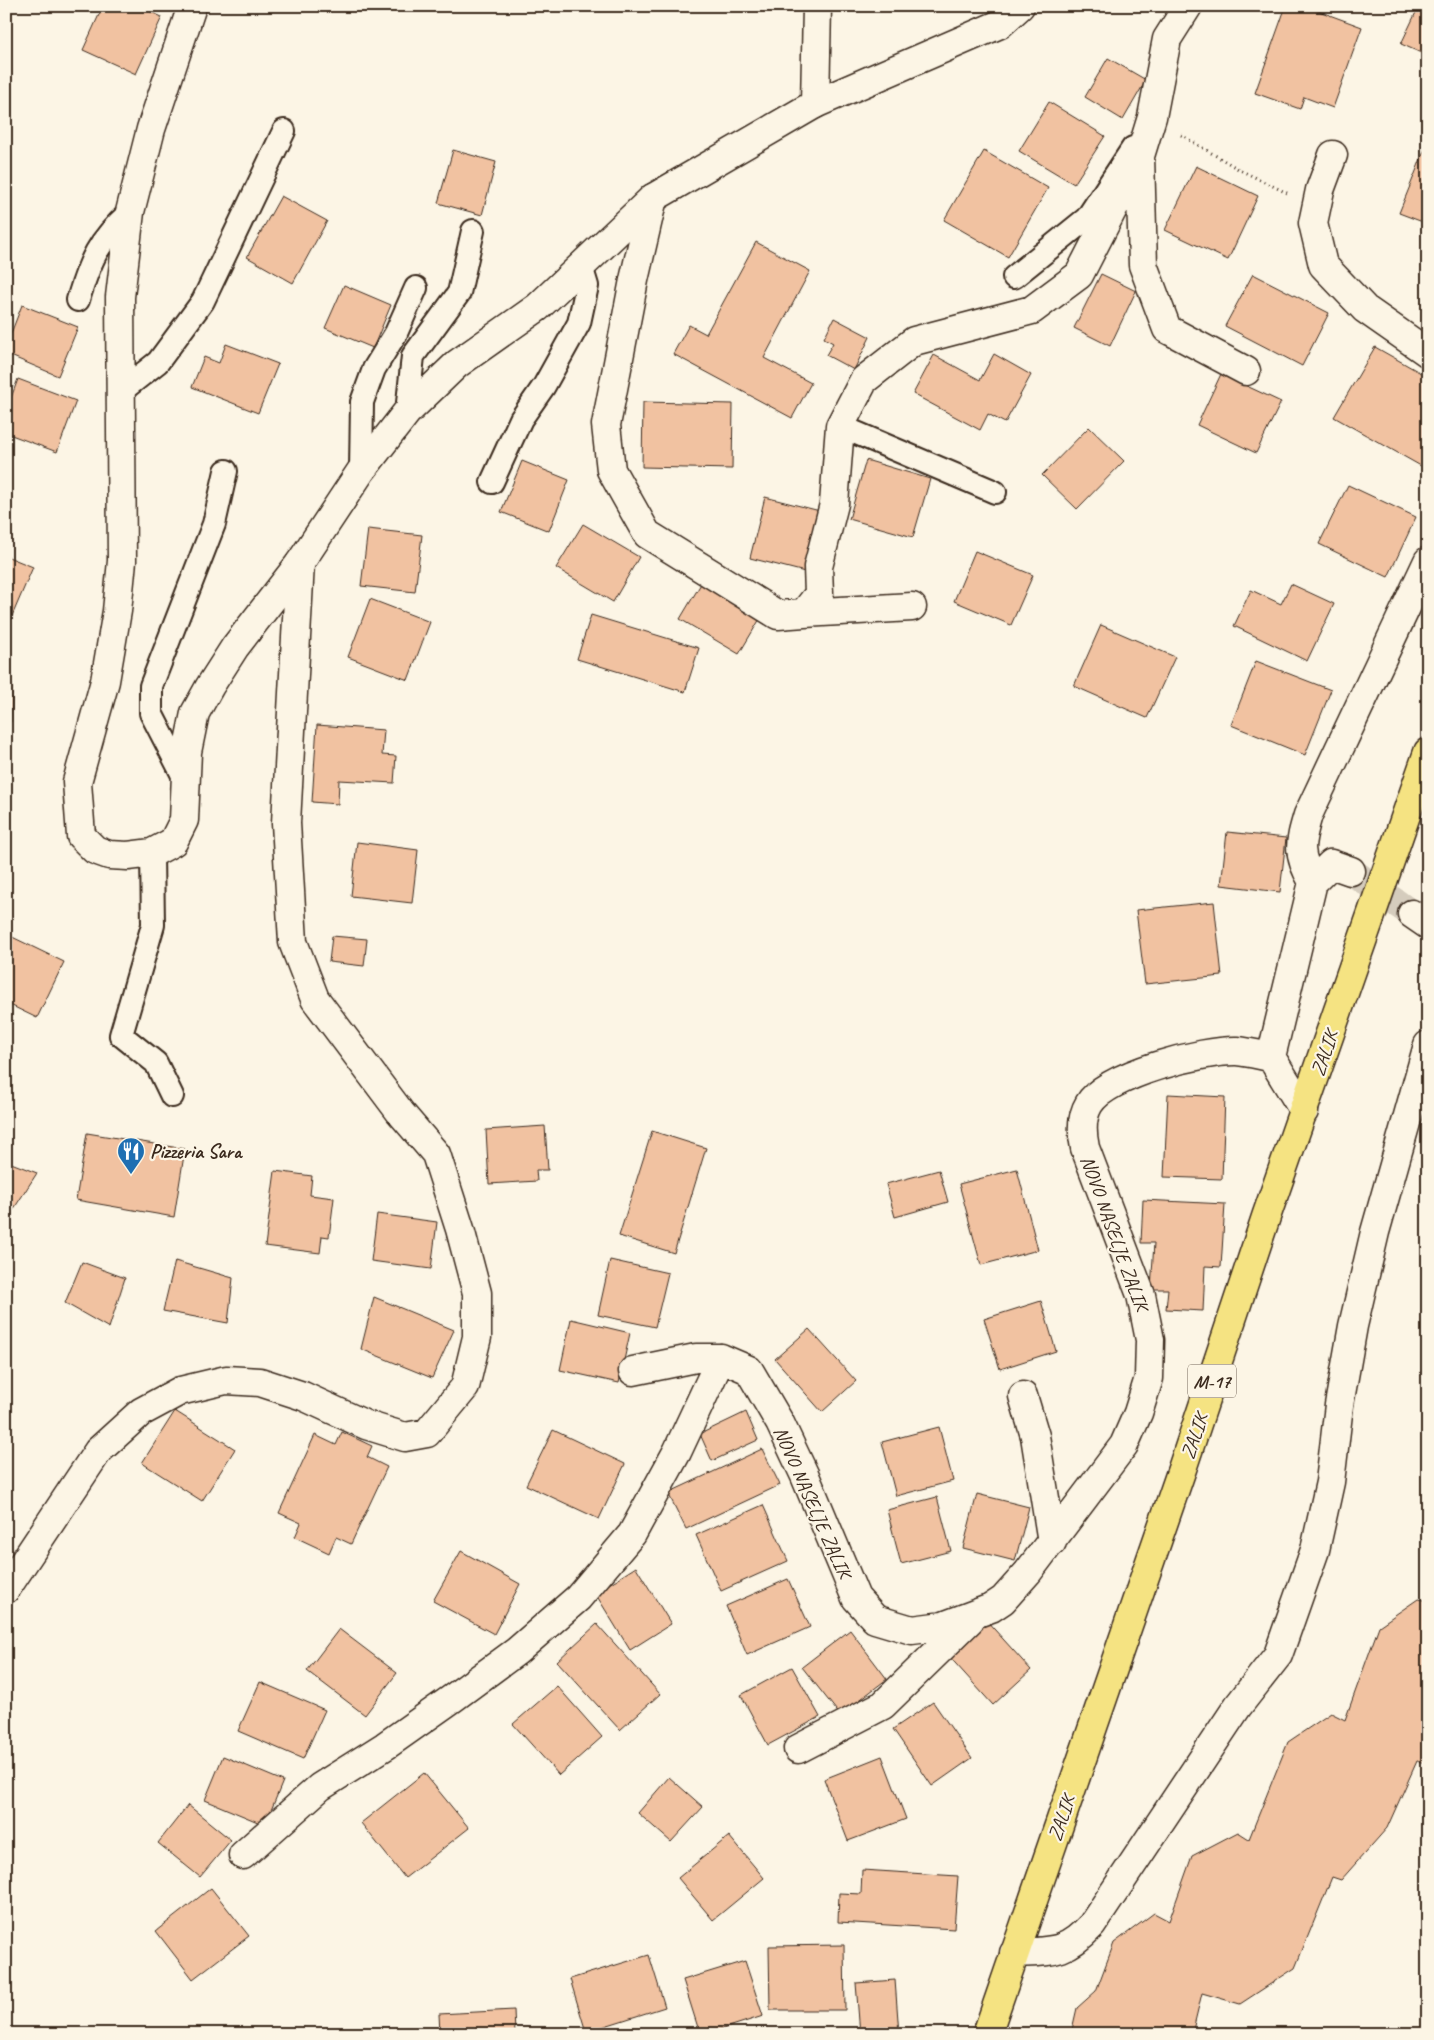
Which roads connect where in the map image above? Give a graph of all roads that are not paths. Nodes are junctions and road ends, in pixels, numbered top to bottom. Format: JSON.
{"nodes":[{"id":1,"x":192,"y":6,"type":"edge"},
{"id":2,"x":817,"y":6,"type":"edge"},
{"id":3,"x":1020,"y":6,"type":"edge"},
{"id":4,"x":1188,"y":6,"type":"edge"},
{"id":5,"x":999,"y":15,"type":"edge"},
{"id":6,"x":815,"y":104,"type":"junction"},
{"id":7,"x":1152,"y":118,"type":"junction"},
{"id":8,"x":284,"y":131,"type":"dead end"},
{"id":9,"x":1333,"y":155,"type":"dead end"},
{"id":10,"x":1140,"y":156,"type":"junction"},
{"id":11,"x":653,"y":198,"type":"junction"},
{"id":12,"x":130,"y":212,"type":"junction"},
{"id":13,"x":473,"y":231,"type":"dead end"},
{"id":14,"x":581,"y":266,"type":"junction"},
{"id":15,"x":1014,"y":277,"type":"dead end"},
{"id":16,"x":416,"y":288,"type":"dead end"},
{"id":17,"x":78,"y":300,"type":"dead end"},
{"id":18,"x":1428,"y":352,"type":"edge"},
{"id":19,"x":1246,"y":371,"type":"dead end"},
{"id":20,"x":120,"y":392,"type":"junction"},
{"id":21,"x":407,"y":412,"type":"junction"},
{"id":22,"x":840,"y":426,"type":"junction"},
{"id":23,"x":226,"y":471,"type":"dead end"},
{"id":24,"x":361,"y":471,"type":"junction"},
{"id":25,"x":492,"y":482,"type":"dead end"},
{"id":26,"x":995,"y":492,"type":"dead end"},
{"id":27,"x":1428,"y":561,"type":"edge"},
{"id":28,"x":300,"y":563,"type":"junction"},
{"id":29,"x":912,"y":607,"type":"dead end"},
{"id":30,"x":804,"y":613,"type":"junction"},
{"id":31,"x":1428,"y":752,"type":"edge"},
{"id":32,"x":185,"y":779,"type":"junction"},
{"id":33,"x":152,"y":853,"type":"junction"},
{"id":34,"x":1351,"y":871,"type":"tunnel mouth"},
{"id":35,"x":1313,"y":882,"type":"junction"},
{"id":36,"x":1428,"y":1045,"type":"edge"},
{"id":37,"x":1271,"y":1057,"type":"junction"},
{"id":38,"x":172,"y":1096,"type":"dead end"},
{"id":39,"x":1304,"y":1111,"type":"junction"},
{"id":40,"x":722,"y":1358,"type":"junction"},
{"id":41,"x":633,"y":1371,"type":"dead end"},
{"id":42,"x":1023,"y":1396,"type":"dead end"},
{"id":43,"x":1052,"y":1542,"type":"junction"},
{"id":44,"x":6,"y":1589,"type":"edge"},
{"id":45,"x":975,"y":1615,"type":"junction"},
{"id":46,"x":798,"y":1749,"type":"dead end"},
{"id":47,"x":243,"y":1855,"type":"dead end"},
{"id":48,"x":1014,"y":1953,"type":"junction"},
{"id":49,"x":991,"y":2022,"type":"edge"}],
"edges":[{"from":1,"to":12,"type":"street"},
{"from":2,"to":6,"type":"street"},
{"from":3,"to":5,"type":"street"},
{"from":4,"to":7,"type":"street"},
{"from":5,"to":6,"type":"street"},
{"from":6,"to":11,"type":"street"},
{"from":7,"to":10,"type":"street"},
{"from":7,"to":15,"type":"lane"},
{"from":8,"to":20,"type":"lane"},
{"from":9,"to":18,"type":"street"},
{"from":10,"to":19,"type":"street"},
{"from":10,"to":22,"type":"street"},
{"from":11,"to":14,"type":"street"},
{"from":11,"to":30,"type":"street"},
{"from":12,"to":17,"type":"lane"},
{"from":12,"to":20,"type":"street"},
{"from":13,"to":21,"type":"lane"},
{"from":14,"to":21,"type":"street"},
{"from":14,"to":25,"type":"lane"},
{"from":16,"to":24,"type":"lane"},
{"from":20,"to":33,"type":"street"},
{"from":21,"to":24,"type":"street"},
{"from":22,"to":26,"type":"lane"},
{"from":22,"to":30,"type":"street"},
{"from":23,"to":32,"type":"lane"},
{"from":24,"to":28,"type":"street"},
{"from":27,"to":35,"type":"street"},
{"from":28,"to":32,"type":"street"},
{"from":28,"to":44,"type":"street"},
{"from":29,"to":30,"type":"street"},
{"from":31,"to":39,"type":"main road","name":"ZALIK","number":"M-17"},
{"from":32,"to":33,"type":"street"},
{"from":33,"to":38,"type":"lane"},
{"from":34,"to":35,"type":"street"},
{"from":35,"to":37,"type":"street"},
{"from":36,"to":48,"type":"street"},
{"from":37,"to":39,"type":"street"},
{"from":37,"to":43,"type":"street","name":"NOVO NASELJE ZALIK"},
{"from":39,"to":48,"type":"main road","name":"ZALIK","number":"M-17"},
{"from":40,"to":41,"type":"street","name":"NOVO NASELJE ZALIK"},
{"from":40,"to":45,"type":"street","name":"NOVO NASELJE ZALIK"},
{"from":40,"to":47,"type":"street"},
{"from":42,"to":43,"type":"street"},
{"from":43,"to":45,"type":"street","name":"NOVO NASELJE ZALIK"},
{"from":45,"to":46,"type":"street","name":"NOVO NASELJE ZALIK"},
{"from":48,"to":49,"type":"main road","name":"ZALIK","number":"M-17"}]}
